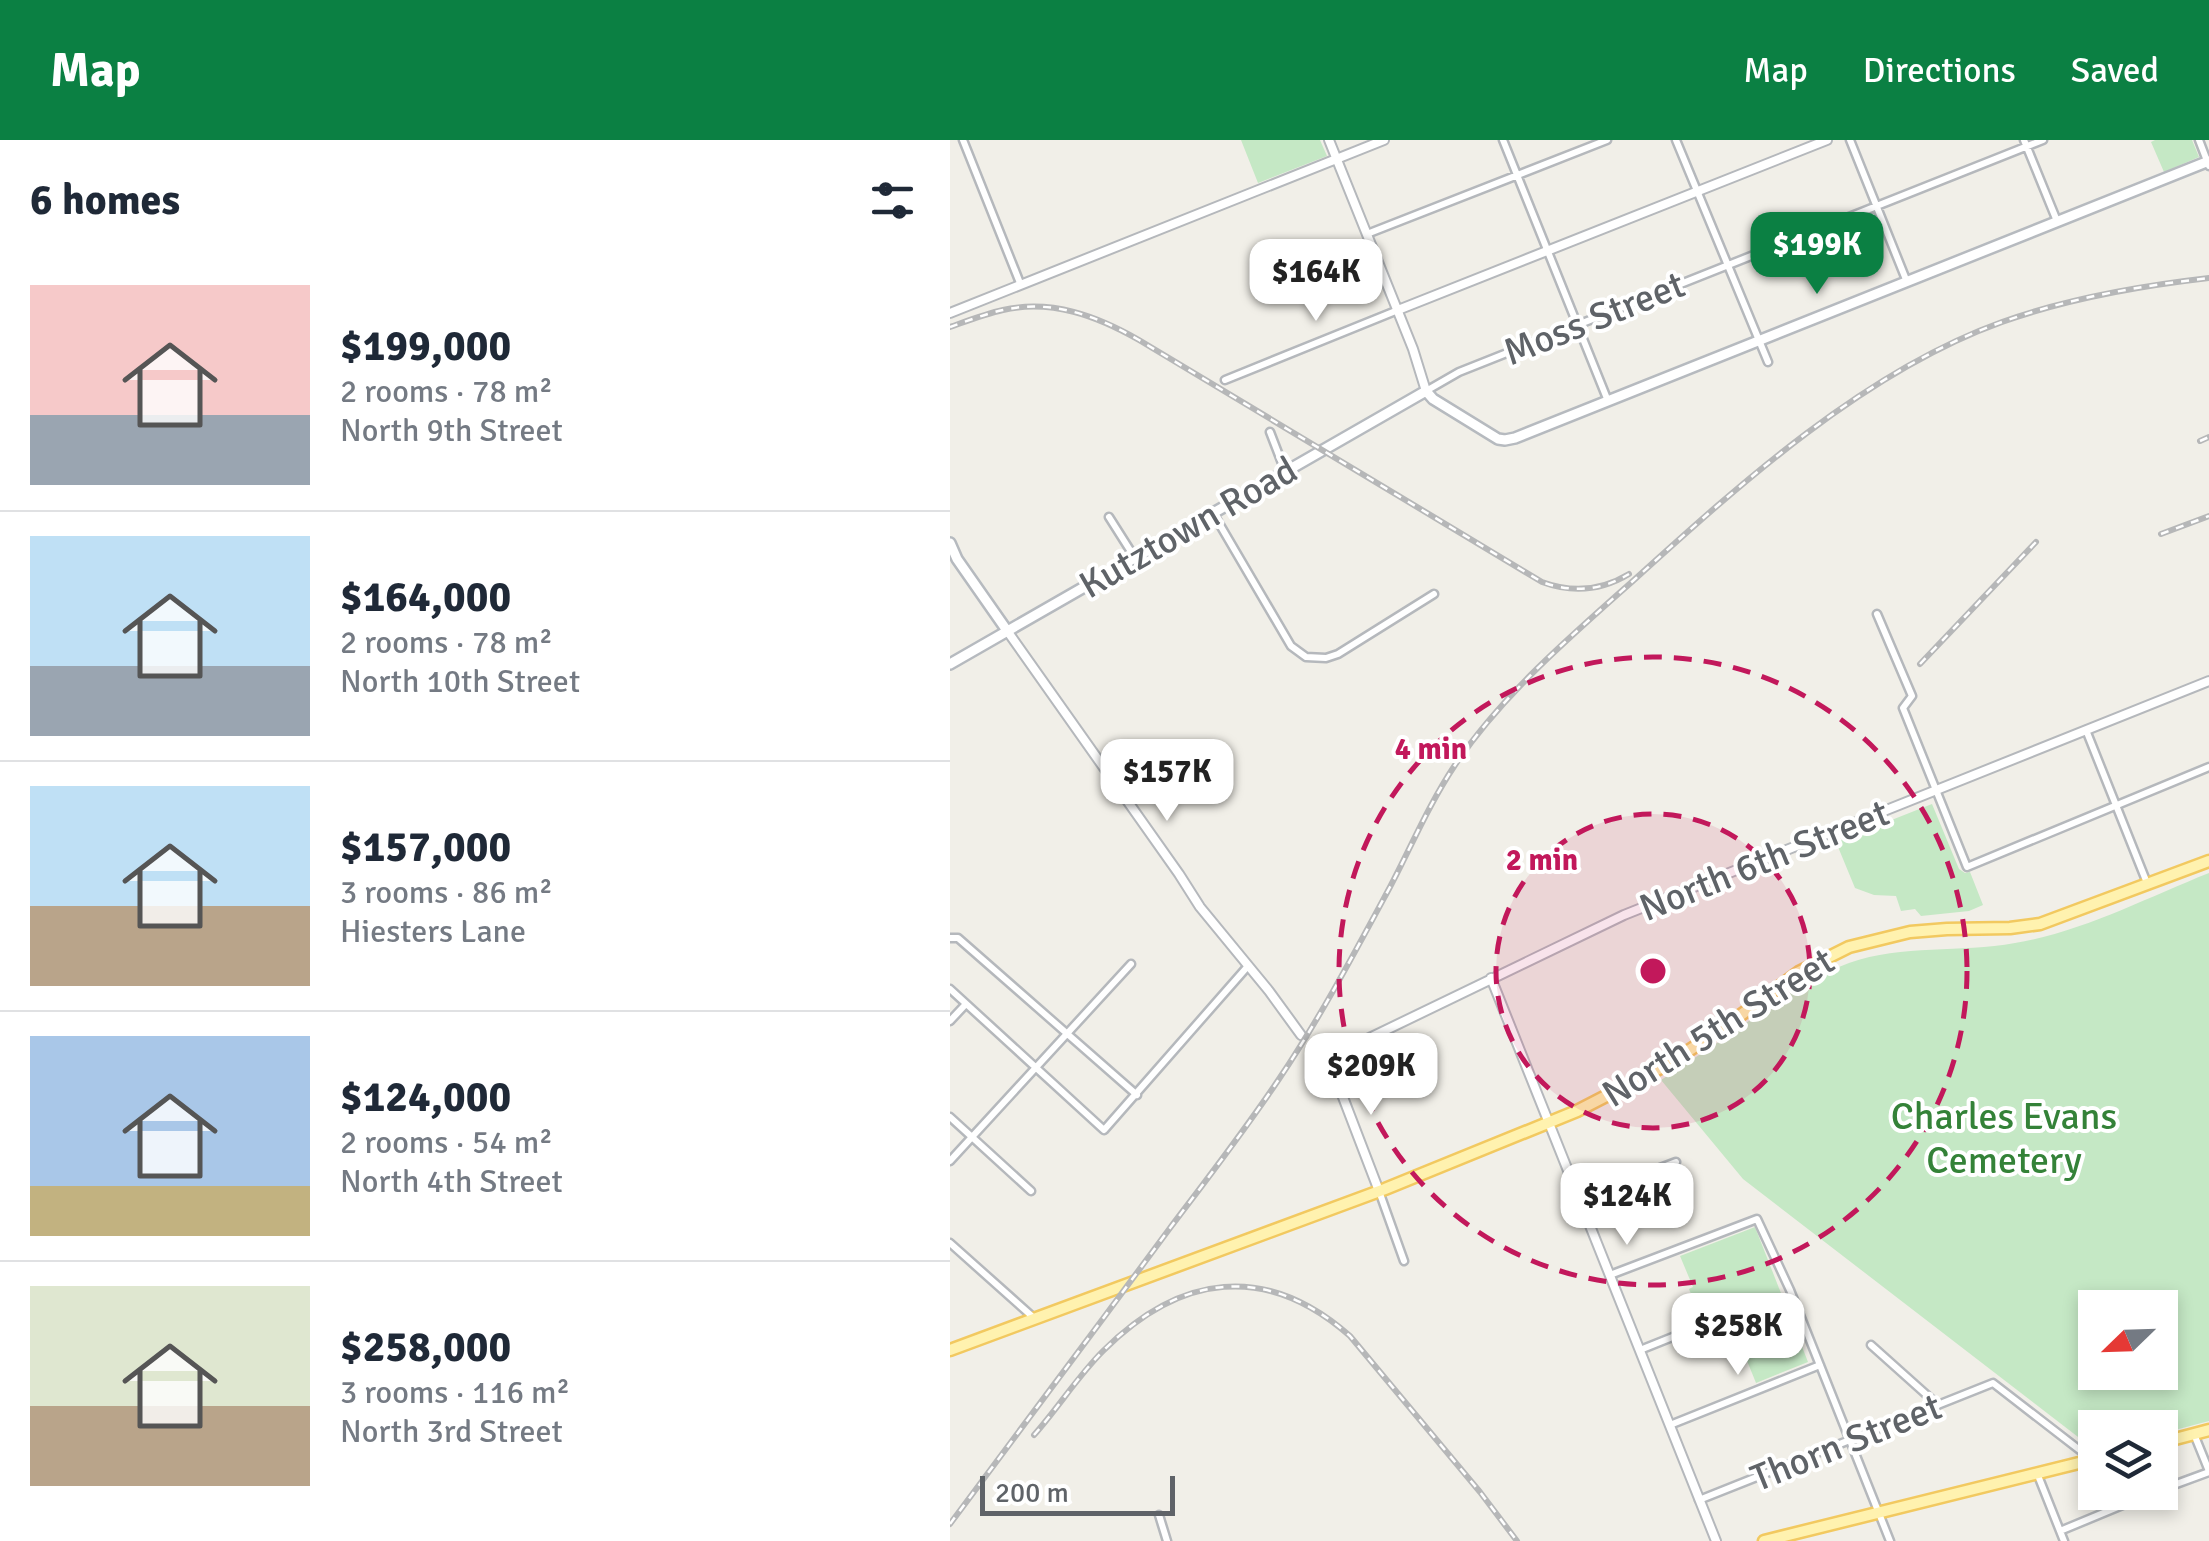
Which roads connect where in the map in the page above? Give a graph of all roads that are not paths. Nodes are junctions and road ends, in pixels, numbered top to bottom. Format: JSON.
{"nodes":[{"id":1,"x":963,"y":140,"type":"edge"},
{"id":2,"x":1329,"y":140,"type":"edge"},
{"id":3,"x":1384,"y":140,"type":"edge"},
{"id":4,"x":1503,"y":140,"type":"edge"},
{"id":5,"x":1607,"y":140,"type":"edge"},
{"id":6,"x":1676,"y":140,"type":"edge"},
{"id":7,"x":1827,"y":140,"type":"edge"},
{"id":8,"x":1850,"y":140,"type":"edge"},
{"id":9,"x":2044,"y":140,"type":"edge"},
{"id":10,"x":2198,"y":140,"type":"edge"},
{"id":11,"x":2026,"y":143,"type":"edge"},
{"id":12,"x":1337,"y":159,"type":"junction"},
{"id":13,"x":2208,"y":162,"type":"edge"},
{"id":14,"x":1518,"y":176,"type":"junction"},
{"id":15,"x":1697,"y":192,"type":"junction"},
{"id":16,"x":1877,"y":206,"type":"junction"},
{"id":17,"x":2057,"y":222,"type":"junction"},
{"id":18,"x":1367,"y":234,"type":"junction"},
{"id":19,"x":1548,"y":251,"type":"junction"},
{"id":20,"x":1726,"y":265,"type":"junction"},
{"id":21,"x":1908,"y":282,"type":"junction"},
{"id":22,"x":1020,"y":283,"type":"junction"},
{"id":23,"x":1398,"y":310,"type":"junction"},
{"id":24,"x":950,"y":313,"type":"edge"},
{"id":25,"x":1578,"y":326,"type":"junction"},
{"id":26,"x":1757,"y":342,"type":"junction"},
{"id":27,"x":1768,"y":362,"type":"dead end"},
{"id":28,"x":1225,"y":380,"type":"dead end"},
{"id":29,"x":1426,"y":391,"type":"junction"},
{"id":30,"x":1608,"y":401,"type":"junction"},
{"id":31,"x":1270,"y":432,"type":"dead end"},
{"id":32,"x":1285,"y":471,"type":"junction"},
{"id":33,"x":1213,"y":513,"type":"junction"},
{"id":34,"x":1109,"y":517,"type":"dead end"},
{"id":35,"x":950,"y":544,"type":"edge"},
{"id":36,"x":1135,"y":558,"type":"junction"},
{"id":37,"x":1434,"y":594,"type":"dead end"},
{"id":38,"x":1877,"y":614,"type":"dead end"},
{"id":39,"x":1008,"y":632,"type":"junction"},
{"id":40,"x":950,"y":664,"type":"edge"},
{"id":41,"x":2209,"y":681,"type":"edge"},
{"id":42,"x":2086,"y":730,"type":"junction"},
{"id":43,"x":2209,"y":768,"type":"edge"},
{"id":44,"x":1936,"y":791,"type":"junction"},
{"id":45,"x":2116,"y":806,"type":"junction"},
{"id":46,"x":2209,"y":860,"type":"edge"},
{"id":47,"x":2148,"y":882,"type":"junction"},
{"id":48,"x":954,"y":938,"type":"edge"},
{"id":49,"x":1130,"y":964,"type":"dead end"},
{"id":50,"x":1248,"y":966,"type":"junction"},
{"id":51,"x":1491,"y":978,"type":"junction"},
{"id":52,"x":950,"y":989,"type":"edge"},
{"id":53,"x":965,"y":1004,"type":"junction"},
{"id":54,"x":950,"y":1021,"type":"edge"},
{"id":55,"x":1067,"y":1033,"type":"junction"},
{"id":56,"x":1301,"y":1035,"type":"tunnel mouth"},
{"id":57,"x":1035,"y":1068,"type":"junction"},
{"id":58,"x":1137,"y":1095,"type":"junction"},
{"id":59,"x":950,"y":1117,"type":"edge"},
{"id":60,"x":1548,"y":1122,"type":"junction"},
{"id":61,"x":972,"y":1137,"type":"junction"},
{"id":62,"x":950,"y":1161,"type":"edge"},
{"id":63,"x":1676,"y":1162,"type":"dead end"},
{"id":64,"x":1031,"y":1190,"type":"dead end"},
{"id":65,"x":1379,"y":1192,"type":"junction"},
{"id":66,"x":1579,"y":1199,"type":"junction"},
{"id":67,"x":950,"y":1243,"type":"edge"},
{"id":68,"x":1404,"y":1261,"type":"dead end"},
{"id":69,"x":1610,"y":1275,"type":"junction"},
{"id":70,"x":1726,"y":1316,"type":"dead end"},
{"id":71,"x":1034,"y":1319,"type":"junction"},
{"id":72,"x":1871,"y":1345,"type":"dead end"},
{"id":73,"x":950,"y":1350,"type":"edge"},
{"id":74,"x":1640,"y":1350,"type":"junction"},
{"id":75,"x":1820,"y":1365,"type":"junction"},
{"id":76,"x":1938,"y":1405,"type":"junction"},
{"id":77,"x":1670,"y":1425,"type":"junction"},
{"id":78,"x":2209,"y":1430,"type":"edge"},
{"id":79,"x":2194,"y":1434,"type":"junction"},
{"id":80,"x":2178,"y":1438,"type":"edge"},
{"id":81,"x":1850,"y":1440,"type":"junction"},
{"id":82,"x":2078,"y":1448,"type":"edge"},
{"id":83,"x":2078,"y":1463,"type":"edge"},
{"id":84,"x":2209,"y":1472,"type":"edge"},
{"id":85,"x":2037,"y":1473,"type":"junction"},
{"id":86,"x":2178,"y":1483,"type":"edge"},
{"id":87,"x":1699,"y":1500,"type":"junction"},
{"id":88,"x":2110,"y":1510,"type":"edge"},
{"id":89,"x":1879,"y":1512,"type":"junction"},
{"id":90,"x":1159,"y":1515,"type":"dead end"},
{"id":91,"x":2060,"y":1530,"type":"junction"},
{"id":92,"x":1167,"y":1541,"type":"edge"},
{"id":93,"x":1716,"y":1541,"type":"edge"},
{"id":94,"x":1764,"y":1541,"type":"edge"},
{"id":95,"x":1890,"y":1541,"type":"edge"},
{"id":96,"x":2064,"y":1541,"type":"edge"}],
"edges":[{"from":1,"to":22,"type":"street"},
{"from":2,"to":12,"type":"street"},
{"from":3,"to":12,"type":"street"},
{"from":4,"to":14,"type":"street"},
{"from":5,"to":14,"type":"street"},
{"from":6,"to":15,"type":"street"},
{"from":7,"to":15,"type":"street"},
{"from":8,"to":16,"type":"street"},
{"from":9,"to":11,"type":"street","name":"Moss Street"},
{"from":10,"to":13,"type":"street"},
{"from":11,"to":16,"type":"street","name":"Moss Street"},
{"from":11,"to":17,"type":"street"},
{"from":12,"to":18,"type":"street"},
{"from":12,"to":22,"type":"street"},
{"from":13,"to":17,"type":"main road"},
{"from":14,"to":18,"type":"street"},
{"from":14,"to":19,"type":"street"},
{"from":15,"to":19,"type":"street"},
{"from":15,"to":20,"type":"street"},
{"from":16,"to":20,"type":"street","name":"Moss Street"},
{"from":16,"to":21,"type":"street"},
{"from":17,"to":21,"type":"main road"},
{"from":18,"to":23,"type":"street"},
{"from":19,"to":23,"type":"street"},
{"from":19,"to":25,"type":"street"},
{"from":20,"to":25,"type":"street","name":"Moss Street"},
{"from":20,"to":26,"type":"street"},
{"from":21,"to":26,"type":"main road"},
{"from":22,"to":24,"type":"street"},
{"from":23,"to":28,"type":"street"},
{"from":23,"to":29,"type":"street"},
{"from":25,"to":29,"type":"street","name":"Moss Street"},
{"from":25,"to":30,"type":"street"},
{"from":26,"to":27,"type":"street"},
{"from":26,"to":30,"type":"main road"},
{"from":29,"to":30,"type":"main road"},
{"from":29,"to":32,"type":"main road","name":"Kutztown Road"},
{"from":31,"to":32,"type":"street"},
{"from":32,"to":33,"type":"main road","name":"Kutztown Road"},
{"from":33,"to":36,"type":"main road","name":"Kutztown Road"},
{"from":33,"to":37,"type":"street"},
{"from":34,"to":36,"type":"street"},
{"from":35,"to":39,"type":"main road"},
{"from":36,"to":39,"type":"main road","name":"Kutztown Road"},
{"from":38,"to":44,"type":"street"},
{"from":39,"to":40,"type":"main road","name":"Kutztown Road"},
{"from":39,"to":50,"type":"street"},
{"from":41,"to":42,"type":"street","name":"North 6th Street"},
{"from":42,"to":44,"type":"street","name":"North 6th Street"},
{"from":42,"to":45,"type":"street"},
{"from":43,"to":45,"type":"street"},
{"from":44,"to":45,"type":"street"},
{"from":44,"to":51,"type":"street","name":"North 6th Street"},
{"from":45,"to":47,"type":"street"},
{"from":46,"to":47,"type":"main road","name":"North 5th Street"},
{"from":47,"to":60,"type":"main road","name":"North 5th Street"},
{"from":48,"to":55,"type":"street"},
{"from":49,"to":55,"type":"street"},
{"from":50,"to":56,"type":"street"},
{"from":50,"to":58,"type":"street"},
{"from":51,"to":60,"type":"street"},
{"from":51,"to":65,"type":"street","name":"North 6th Street"},
{"from":52,"to":53,"type":"street"},
{"from":53,"to":54,"type":"street"},
{"from":53,"to":57,"type":"street"},
{"from":55,"to":57,"type":"street"},
{"from":55,"to":58,"type":"street"},
{"from":57,"to":58,"type":"street"},
{"from":57,"to":61,"type":"street"},
{"from":59,"to":61,"type":"street"},
{"from":60,"to":65,"type":"main road","name":"North 5th Street"},
{"from":60,"to":66,"type":"street"},
{"from":61,"to":62,"type":"street"},
{"from":61,"to":64,"type":"street"},
{"from":63,"to":66,"type":"street"},
{"from":65,"to":68,"type":"street"},
{"from":65,"to":71,"type":"main road","name":"North 5th Street"},
{"from":66,"to":69,"type":"street"},
{"from":67,"to":71,"type":"street"},
{"from":69,"to":74,"type":"street"},
{"from":69,"to":75,"type":"street"},
{"from":70,"to":74,"type":"street"},
{"from":71,"to":73,"type":"main road","name":"North 5th Street"},
{"from":72,"to":76,"type":"street"},
{"from":74,"to":77,"type":"street"},
{"from":75,"to":77,"type":"street"},
{"from":75,"to":81,"type":"street"},
{"from":76,"to":81,"type":"street","name":"Thorn Street"},
{"from":76,"to":82,"type":"street","name":"Thorn Street"},
{"from":77,"to":87,"type":"street"},
{"from":78,"to":79,"type":"main road"},
{"from":79,"to":80,"type":"main road"},
{"from":79,"to":84,"type":"street"},
{"from":81,"to":87,"type":"street","name":"Thorn Street"},
{"from":81,"to":89,"type":"street"},
{"from":83,"to":85,"type":"main road"},
{"from":84,"to":86,"type":"street"},
{"from":85,"to":89,"type":"main road"},
{"from":85,"to":91,"type":"street"},
{"from":87,"to":93,"type":"street"},
{"from":88,"to":91,"type":"street"},
{"from":89,"to":94,"type":"main road"},
{"from":89,"to":95,"type":"street"},
{"from":90,"to":92,"type":"street"},
{"from":91,"to":96,"type":"street"}]}
